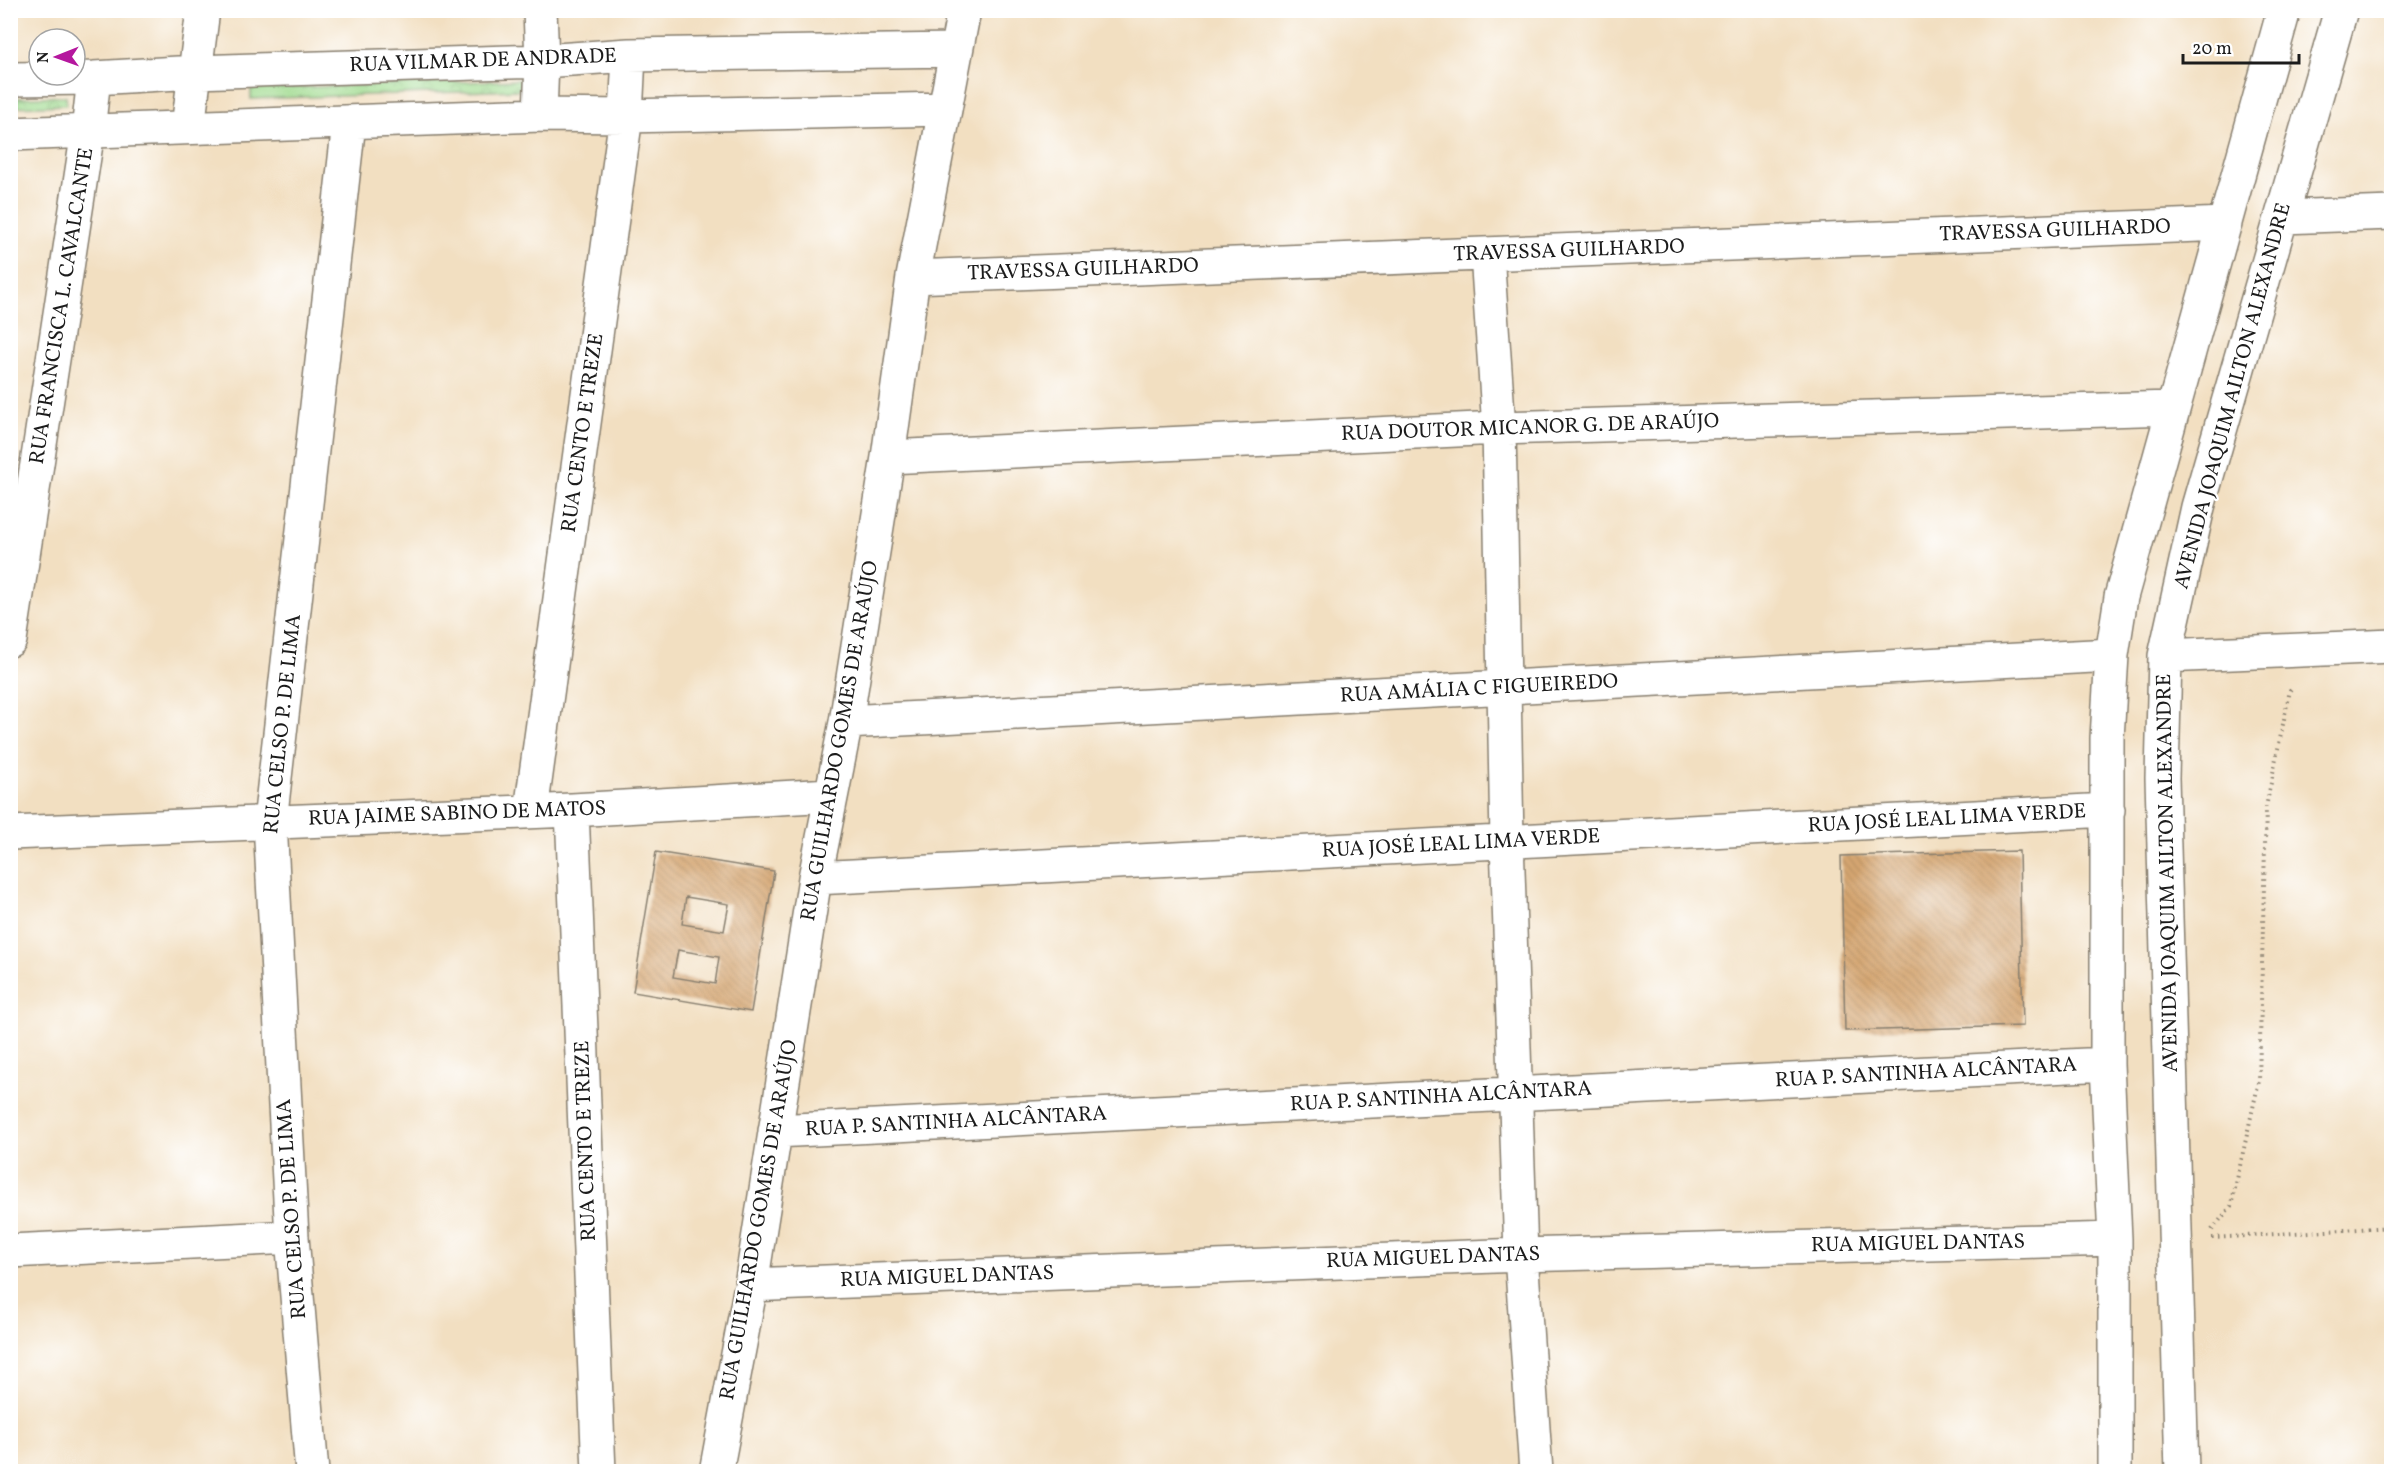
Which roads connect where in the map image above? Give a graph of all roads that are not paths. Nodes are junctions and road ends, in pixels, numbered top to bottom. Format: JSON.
{"nodes":[{"id":1,"x":203,"y":10,"type":"edge"},
{"id":2,"x":540,"y":10,"type":"edge"},
{"id":3,"x":2284,"y":10,"type":"edge"},
{"id":4,"x":2341,"y":10,"type":"edge"},
{"id":5,"x":970,"y":11,"type":"edge"},
{"id":6,"x":956,"y":50,"type":"junction"},
{"id":7,"x":629,"y":55,"type":"junction"},
{"id":8,"x":543,"y":61,"type":"junction"},
{"id":9,"x":195,"y":72,"type":"junction"},
{"id":10,"x":94,"y":78,"type":"junction"},
{"id":11,"x":10,"y":79,"type":"edge"},
{"id":12,"x":945,"y":109,"type":"junction"},
{"id":13,"x":540,"y":115,"type":"junction"},
{"id":14,"x":626,"y":116,"type":"junction"},
{"id":15,"x":349,"y":123,"type":"junction"},
{"id":16,"x":188,"y":128,"type":"junction"},
{"id":17,"x":88,"y":131,"type":"junction"},
{"id":18,"x":10,"y":134,"type":"edge"},
{"id":19,"x":2391,"y":213,"type":"edge"},
{"id":20,"x":2282,"y":216,"type":"junction"},
{"id":21,"x":2225,"y":224,"type":"junction"},
{"id":22,"x":1487,"y":254,"type":"junction"},
{"id":23,"x":913,"y":277,"type":"junction"},
{"id":24,"x":2172,"y":408,"type":"junction"},
{"id":25,"x":1499,"y":428,"type":"junction"},
{"id":26,"x":888,"y":457,"type":"junction"},
{"id":27,"x":10,"y":640,"type":"edge"},
{"id":28,"x":2391,"y":646,"type":"edge"},
{"id":29,"x":2112,"y":655,"type":"junction"},
{"id":30,"x":2165,"y":656,"type":"junction"},
{"id":31,"x":1503,"y":688,"type":"junction"},
{"id":32,"x":846,"y":722,"type":"junction"},
{"id":33,"x":831,"y":795,"type":"junction"},
{"id":34,"x":572,"y":810,"type":"junction"},
{"id":35,"x":2108,"y":810,"type":"junction"},
{"id":36,"x":531,"y":811,"type":"junction"},
{"id":37,"x":270,"y":822,"type":"junction"},
{"id":38,"x":10,"y":833,"type":"edge"},
{"id":39,"x":1507,"y":841,"type":"junction"},
{"id":40,"x":815,"y":878,"type":"junction"},
{"id":41,"x":2107,"y":1064,"type":"junction"},
{"id":42,"x":1515,"y":1094,"type":"junction"},
{"id":43,"x":775,"y":1131,"type":"junction"},
{"id":44,"x":292,"y":1237,"type":"junction"},
{"id":45,"x":2115,"y":1239,"type":"junction"},
{"id":46,"x":10,"y":1251,"type":"edge"},
{"id":47,"x":1521,"y":1255,"type":"junction"},
{"id":48,"x":750,"y":1285,"type":"junction"},
{"id":49,"x":312,"y":1472,"type":"edge"},
{"id":50,"x":599,"y":1472,"type":"edge"},
{"id":51,"x":716,"y":1472,"type":"edge"},
{"id":52,"x":1536,"y":1472,"type":"edge"},
{"id":53,"x":2115,"y":1472,"type":"edge"},
{"id":54,"x":2182,"y":1472,"type":"edge"}],
"edges":[{"from":1,"to":9,"type":"street"},
{"from":2,"to":8,"type":"street"},
{"from":3,"to":21,"type":"street"},
{"from":4,"to":20,"type":"street","name":"AVENIDA JOAQUIM AILTON ALEXANDRE"},
{"from":5,"to":6,"type":"street","name":"RUA GUILHARDO GOMES DE ARAÚJO"},
{"from":6,"to":7,"type":"street","name":"RUA VILMAR DE ANDRADE"},
{"from":6,"to":12,"type":"street","name":"RUA GUILHARDO GOMES DE ARAÚJO"},
{"from":7,"to":8,"type":"street","name":"RUA VILMAR DE ANDRADE"},
{"from":7,"to":14,"type":"street","name":"RUA CENTO E TREZE"},
{"from":8,"to":9,"type":"street","name":"RUA VILMAR DE ANDRADE"},
{"from":8,"to":13,"type":"street"},
{"from":9,"to":10,"type":"street","name":"RUA VILMAR DE ANDRADE"},
{"from":9,"to":16,"type":"street"},
{"from":10,"to":11,"type":"street","name":"RUA VILMAR DE ANDRADE"},
{"from":10,"to":17,"type":"street","name":"RUA FRANCISCA L. CAVALCANTE"},
{"from":12,"to":14,"type":"street"},
{"from":12,"to":23,"type":"street","name":"RUA GUILHARDO GOMES DE ARAÚJO"},
{"from":13,"to":14,"type":"street"},
{"from":13,"to":15,"type":"street"},
{"from":14,"to":36,"type":"street","name":"RUA CENTO E TREZE"},
{"from":15,"to":16,"type":"street"},
{"from":15,"to":37,"type":"street","name":"RUA CELSO P. DE LIMA"},
{"from":16,"to":17,"type":"street"},
{"from":17,"to":18,"type":"street"},
{"from":17,"to":27,"type":"street","name":"RUA FRANCISCA L. CAVALCANTE"},
{"from":19,"to":20,"type":"street"},
{"from":20,"to":30,"type":"street","name":"AVENIDA JOAQUIM AILTON ALEXANDRE"},
{"from":21,"to":22,"type":"street","name":"TRAVESSA GUILHARDO"},
{"from":21,"to":24,"type":"street"},
{"from":22,"to":23,"type":"street","name":"TRAVESSA GUILHARDO"},
{"from":22,"to":25,"type":"street"},
{"from":23,"to":26,"type":"street","name":"RUA GUILHARDO GOMES DE ARAÚJO"},
{"from":24,"to":25,"type":"street","name":"RUA DOUTOR MICANOR G. DE ARAÚJO"},
{"from":24,"to":29,"type":"street"},
{"from":25,"to":26,"type":"street","name":"RUA DOUTOR MICANOR G. DE ARAÚJO"},
{"from":25,"to":31,"type":"street"},
{"from":26,"to":32,"type":"street","name":"RUA GUILHARDO GOMES DE ARAÚJO"},
{"from":28,"to":30,"type":"street"},
{"from":29,"to":31,"type":"street","name":"RUA AMÁLIA C FIGUEIREDO"},
{"from":29,"to":35,"type":"street"},
{"from":30,"to":54,"type":"street","name":"AVENIDA JOAQUIM AILTON ALEXANDRE"},
{"from":31,"to":32,"type":"street","name":"RUA AMÁLIA C FIGUEIREDO"},
{"from":31,"to":39,"type":"street"},
{"from":32,"to":33,"type":"street","name":"RUA GUILHARDO GOMES DE ARAÚJO"},
{"from":33,"to":34,"type":"street","name":"RUA JAIME SABINO DE MATOS"},
{"from":33,"to":40,"type":"street","name":"RUA GUILHARDO GOMES DE ARAÚJO"},
{"from":34,"to":36,"type":"street","name":"RUA JAIME SABINO DE MATOS"},
{"from":34,"to":50,"type":"street","name":"RUA CENTO E TREZE"},
{"from":35,"to":39,"type":"street","name":"RUA JOSÉ LEAL LIMA VERDE"},
{"from":35,"to":41,"type":"street"},
{"from":36,"to":37,"type":"street","name":"RUA JAIME SABINO DE MATOS"},
{"from":37,"to":38,"type":"street","name":"RUA JAIME SABINO DE MATOS"},
{"from":37,"to":44,"type":"street","name":"RUA CELSO P. DE LIMA"},
{"from":39,"to":40,"type":"street","name":"RUA JOSÉ LEAL LIMA VERDE"},
{"from":39,"to":42,"type":"street"},
{"from":40,"to":43,"type":"street","name":"RUA GUILHARDO GOMES DE ARAÚJO"},
{"from":41,"to":42,"type":"street","name":"RUA P. SANTINHA ALCÂNTARA"},
{"from":41,"to":45,"type":"street"},
{"from":42,"to":43,"type":"street","name":"RUA P. SANTINHA ALCÂNTARA"},
{"from":42,"to":47,"type":"street"},
{"from":43,"to":48,"type":"street","name":"RUA GUILHARDO GOMES DE ARAÚJO"},
{"from":44,"to":46,"type":"street"},
{"from":44,"to":49,"type":"street","name":"RUA CELSO P. DE LIMA"},
{"from":45,"to":47,"type":"street","name":"RUA MIGUEL DANTAS"},
{"from":45,"to":53,"type":"street"},
{"from":47,"to":48,"type":"street","name":"RUA MIGUEL DANTAS"},
{"from":47,"to":52,"type":"street"},
{"from":48,"to":51,"type":"street","name":"RUA GUILHARDO GOMES DE ARAÚJO"}]}
